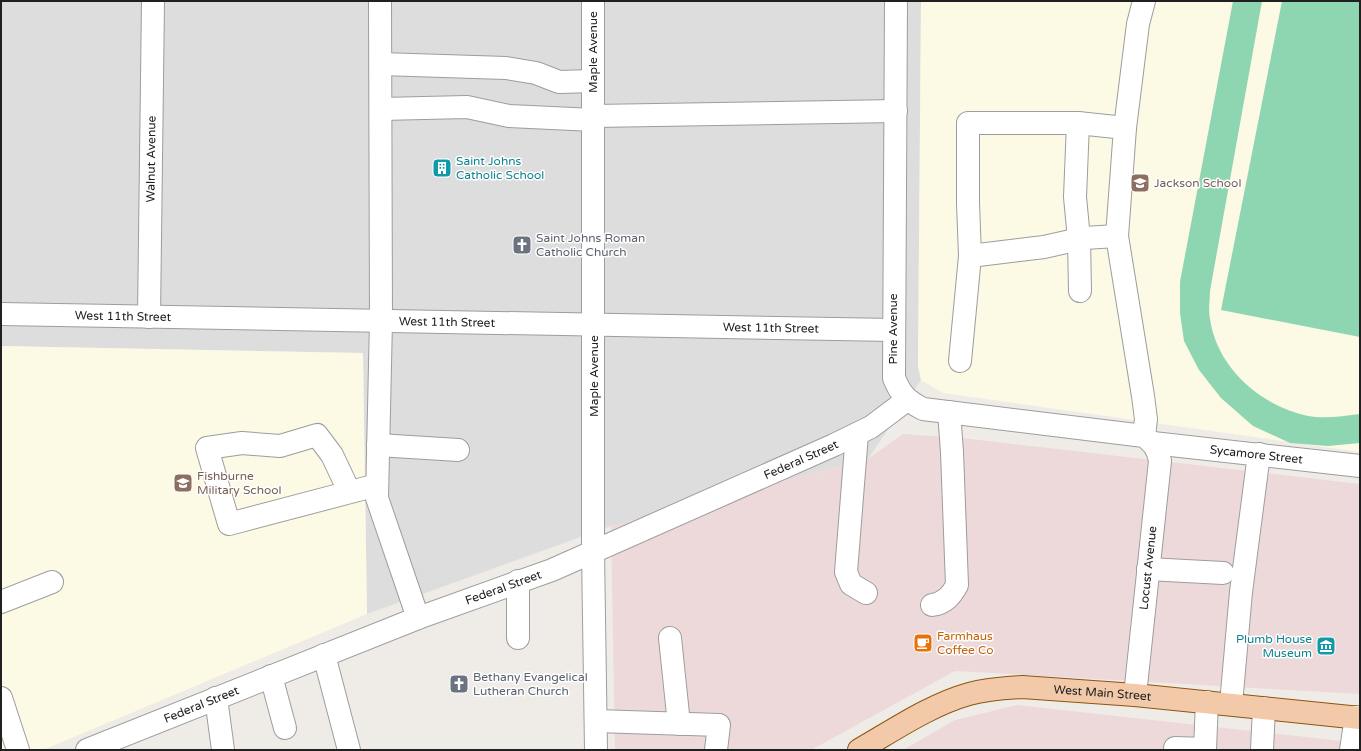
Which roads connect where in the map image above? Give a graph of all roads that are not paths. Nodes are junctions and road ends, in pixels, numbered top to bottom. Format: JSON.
{"nodes":[{"id":1,"x":154,"y":1,"type":"edge"},
{"id":2,"x":380,"y":1,"type":"edge"},
{"id":3,"x":593,"y":1,"type":"edge"},
{"id":4,"x":896,"y":1,"type":"edge"},
{"id":5,"x":1144,"y":1,"type":"edge"},
{"id":6,"x":381,"y":64,"type":"junction"},
{"id":7,"x":593,"y":81,"type":"junction"},
{"id":8,"x":381,"y":109,"type":"junction"},
{"id":9,"x":896,"y":111,"type":"junction"},
{"id":10,"x":594,"y":118,"type":"junction"},
{"id":11,"x":1078,"y":123,"type":"junction"},
{"id":12,"x":1125,"y":128,"type":"junction"},
{"id":13,"x":1117,"y":236,"type":"junction"},
{"id":14,"x":1079,"y":239,"type":"junction"},
{"id":15,"x":970,"y":256,"type":"junction"},
{"id":16,"x":1080,"y":291,"type":"dead end"},
{"id":17,"x":1,"y":314,"type":"edge"},
{"id":18,"x":148,"y":317,"type":"junction"},
{"id":19,"x":381,"y":321,"type":"junction"},
{"id":20,"x":594,"y":324,"type":"junction"},
{"id":21,"x":893,"y":330,"type":"junction"},
{"id":22,"x":960,"y":361,"type":"dead end"},
{"id":23,"x":907,"y":400,"type":"junction"},
{"id":24,"x":949,"y":412,"type":"junction"},
{"id":25,"x":857,"y":434,"type":"junction"},
{"id":26,"x":1149,"y":440,"type":"junction"},
{"id":27,"x":378,"y":444,"type":"junction"},
{"id":28,"x":458,"y":450,"type":"dead end"},
{"id":29,"x":1259,"y":454,"type":"junction"},
{"id":30,"x":1360,"y":466,"type":"edge"},
{"id":31,"x":377,"y":485,"type":"junction"},
{"id":32,"x":349,"y":491,"type":"junction"},
{"id":33,"x":593,"y":550,"type":"junction"},
{"id":34,"x":1148,"y":569,"type":"junction"},
{"id":35,"x":1223,"y":573,"type":"dead end"},
{"id":36,"x":518,"y":581,"type":"junction"},
{"id":37,"x":52,"y":582,"type":"dead end"},
{"id":38,"x":866,"y":593,"type":"dead end"},
{"id":39,"x":1,"y":602,"type":"edge"},
{"id":40,"x":932,"y":605,"type":"dead end"},
{"id":41,"x":418,"y":618,"type":"junction"},
{"id":42,"x":518,"y":638,"type":"dead end"},
{"id":43,"x":670,"y":638,"type":"dead end"},
{"id":44,"x":324,"y":655,"type":"junction"},
{"id":45,"x":271,"y":676,"type":"junction"},
{"id":46,"x":1135,"y":695,"type":"junction"},
{"id":47,"x":1,"y":698,"type":"edge"},
{"id":48,"x":216,"y":698,"type":"junction"},
{"id":49,"x":1207,"y":702,"type":"junction"},
{"id":50,"x":1231,"y":704,"type":"junction"},
{"id":51,"x":1264,"y":708,"type":"junction"},
{"id":52,"x":1358,"y":717,"type":"edge"},
{"id":53,"x":596,"y":722,"type":"junction"},
{"id":54,"x":679,"y":724,"type":"junction"},
{"id":55,"x":285,"y":728,"type":"dead end"},
{"id":56,"x":1175,"y":748,"type":"dead end"},
{"id":57,"x":220,"y":749,"type":"edge"},
{"id":58,"x":18,"y":750,"type":"edge"},
{"id":59,"x":87,"y":750,"type":"edge"},
{"id":60,"x":349,"y":750,"type":"edge"},
{"id":61,"x":596,"y":750,"type":"edge"},
{"id":62,"x":716,"y":750,"type":"edge"},
{"id":63,"x":859,"y":750,"type":"edge"},
{"id":64,"x":1262,"y":750,"type":"edge"},
{"id":65,"x":1352,"y":750,"type":"edge"}],
"edges":[{"from":1,"to":18,"type":"street","name":"Walnut Avenue"},
{"from":2,"to":6,"type":"street"},
{"from":3,"to":7,"type":"street","name":"Maple Avenue"},
{"from":4,"to":9,"type":"street","name":"Pine Avenue"},
{"from":5,"to":12,"type":"street"},
{"from":6,"to":7,"type":"street"},
{"from":6,"to":8,"type":"street"},
{"from":7,"to":10,"type":"street","name":"Maple Avenue"},
{"from":8,"to":10,"type":"street"},
{"from":8,"to":19,"type":"street"},
{"from":9,"to":10,"type":"street"},
{"from":9,"to":21,"type":"street","name":"Pine Avenue"},
{"from":10,"to":20,"type":"street","name":"Maple Avenue"},
{"from":11,"to":12,"type":"street"},
{"from":11,"to":14,"type":"street"},
{"from":11,"to":15,"type":"street"},
{"from":12,"to":13,"type":"street"},
{"from":13,"to":14,"type":"street"},
{"from":13,"to":26,"type":"street"},
{"from":14,"to":15,"type":"street"},
{"from":14,"to":16,"type":"street"},
{"from":15,"to":22,"type":"street"},
{"from":17,"to":18,"type":"street","name":"West 11th Street"},
{"from":18,"to":19,"type":"street","name":"West 11th Street"},
{"from":19,"to":20,"type":"street","name":"West 11th Street"},
{"from":19,"to":27,"type":"street"},
{"from":20,"to":21,"type":"street","name":"West 11th Street"},
{"from":20,"to":33,"type":"street","name":"Maple Avenue"},
{"from":21,"to":23,"type":"street","name":"Pine Avenue"},
{"from":23,"to":24,"type":"street","name":"Pine Avenue"},
{"from":23,"to":25,"type":"street","name":"Federal Street"},
{"from":24,"to":26,"type":"street","name":"Pine Avenue"},
{"from":24,"to":40,"type":"street"},
{"from":25,"to":33,"type":"street","name":"Federal Street"},
{"from":25,"to":38,"type":"street"},
{"from":26,"to":29,"type":"street","name":"Sycamore Street"},
{"from":26,"to":34,"type":"street","name":"Locust Avenue"},
{"from":27,"to":28,"type":"street"},
{"from":27,"to":31,"type":"street"},
{"from":29,"to":30,"type":"street","name":"Sycamore Street"},
{"from":29,"to":50,"type":"street"},
{"from":31,"to":32,"type":"street"},
{"from":31,"to":41,"type":"street"},
{"from":32,"to":32,"type":"street"},
{"from":33,"to":36,"type":"street","name":"Federal Street"},
{"from":33,"to":53,"type":"street","name":"Maple Avenue"},
{"from":34,"to":35,"type":"street"},
{"from":34,"to":46,"type":"street","name":"Locust Avenue"},
{"from":36,"to":41,"type":"street","name":"Federal Street"},
{"from":36,"to":42,"type":"street"},
{"from":37,"to":39,"type":"street"},
{"from":41,"to":44,"type":"street","name":"Federal Street"},
{"from":43,"to":54,"type":"street"},
{"from":44,"to":45,"type":"street","name":"Federal Street"},
{"from":44,"to":60,"type":"street"},
{"from":45,"to":48,"type":"street","name":"Federal Street"},
{"from":45,"to":55,"type":"street"},
{"from":46,"to":49,"type":"main road","name":"West Main Street"},
{"from":46,"to":63,"type":"main road","name":"West Main Street"},
{"from":47,"to":58,"type":"street"},
{"from":48,"to":57,"type":"street"},
{"from":48,"to":59,"type":"street","name":"Federal Street"},
{"from":49,"to":50,"type":"main road","name":"West Main Street"},
{"from":49,"to":56,"type":"street"},
{"from":50,"to":51,"type":"main road","name":"West Main Street"},
{"from":51,"to":52,"type":"main road","name":"West Main Street"},
{"from":51,"to":64,"type":"street"},
{"from":52,"to":65,"type":"street"},
{"from":53,"to":54,"type":"street"},
{"from":53,"to":61,"type":"street","name":"Maple Avenue"},
{"from":54,"to":62,"type":"street"}]}
